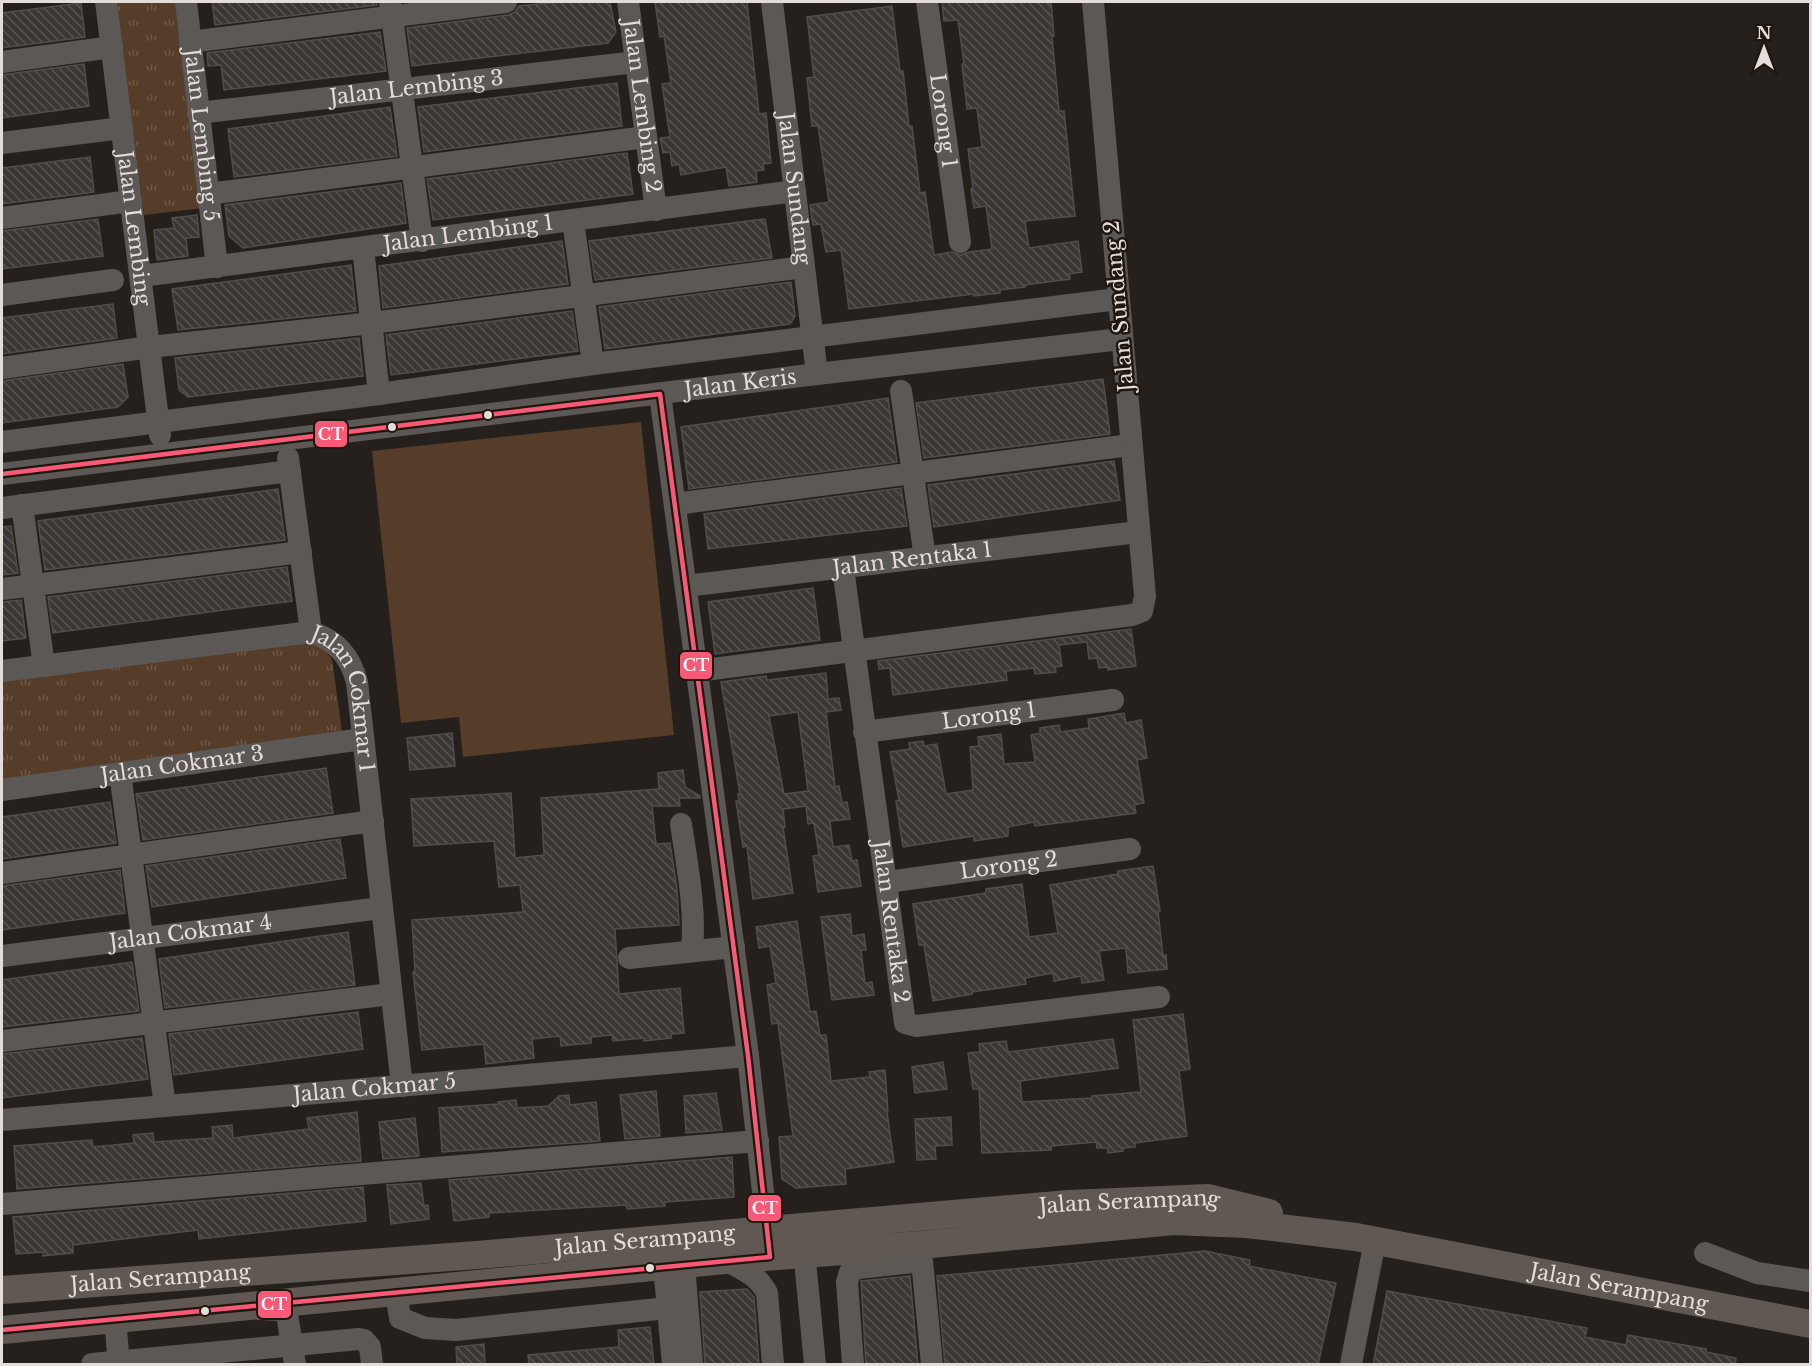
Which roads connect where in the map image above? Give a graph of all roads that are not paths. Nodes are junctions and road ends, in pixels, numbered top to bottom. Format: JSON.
{"nodes":[{"id":1,"x":106,"y":2,"type":"edge"},
{"id":2,"x":186,"y":2,"type":"edge"},
{"id":3,"x":506,"y":2,"type":"edge"},
{"id":4,"x":628,"y":2,"type":"edge"},
{"id":5,"x":772,"y":2,"type":"edge"},
{"id":6,"x":927,"y":2,"type":"edge"},
{"id":7,"x":1093,"y":2,"type":"edge"},
{"id":8,"x":391,"y":9,"type":"edge"},
{"id":9,"x":190,"y":42,"type":"junction"},
{"id":10,"x":112,"y":47,"type":"junction"},
{"id":11,"x":2,"y":62,"type":"edge"},
{"id":12,"x":636,"y":62,"type":"junction"},
{"id":13,"x":402,"y":88,"type":"junction"},
{"id":14,"x":198,"y":113,"type":"junction"},
{"id":15,"x":122,"y":128,"type":"junction"},
{"id":16,"x":646,"y":137,"type":"junction"},
{"id":17,"x":2,"y":143,"type":"edge"},
{"id":18,"x":412,"y":167,"type":"junction"},
{"id":19,"x":795,"y":191,"type":"junction"},
{"id":20,"x":208,"y":194,"type":"junction"},
{"id":21,"x":131,"y":201,"type":"junction"},
{"id":22,"x":656,"y":210,"type":"junction"},
{"id":23,"x":2,"y":218,"type":"edge"},
{"id":24,"x":573,"y":221,"type":"junction"},
{"id":25,"x":422,"y":241,"type":"junction"},
{"id":26,"x":960,"y":242,"type":"dead end"},
{"id":27,"x":363,"y":248,"type":"junction"},
{"id":28,"x":217,"y":267,"type":"junction"},
{"id":29,"x":804,"y":267,"type":"junction"},
{"id":30,"x":141,"y":276,"type":"junction"},
{"id":31,"x":113,"y":280,"type":"dead end"},
{"id":32,"x":2,"y":294,"type":"edge"},
{"id":33,"x":584,"y":295,"type":"junction"},
{"id":34,"x":1118,"y":300,"type":"junction"},
{"id":35,"x":372,"y":323,"type":"junction"},
{"id":36,"x":813,"y":338,"type":"junction"},
{"id":37,"x":1121,"y":339,"type":"junction"},
{"id":38,"x":150,"y":347,"type":"junction"},
{"id":39,"x":593,"y":364,"type":"junction"},
{"id":40,"x":2,"y":368,"type":"edge"},
{"id":41,"x":817,"y":374,"type":"junction"},
{"id":42,"x":902,"y":391,"type":"dead end"},
{"id":43,"x":379,"y":394,"type":"junction"},
{"id":44,"x":660,"y":394,"type":"junction"},
{"id":45,"x":159,"y":422,"type":"junction"},
{"id":46,"x":285,"y":439,"type":"junction"},
{"id":47,"x":2,"y":442,"type":"edge"},
{"id":48,"x":1130,"y":445,"type":"junction"},
{"id":49,"x":163,"y":455,"type":"junction"},
{"id":50,"x":290,"y":471,"type":"junction"},
{"id":51,"x":2,"y":474,"type":"edge"},
{"id":52,"x":912,"y":474,"type":"junction"},
{"id":53,"x":675,"y":504,"type":"junction"},
{"id":54,"x":12,"y":506,"type":"edge"},
{"id":55,"x":1138,"y":532,"type":"junction"},
{"id":56,"x":301,"y":552,"type":"junction"},
{"id":57,"x":925,"y":558,"type":"junction"},
{"id":58,"x":843,"y":568,"type":"junction"},
{"id":59,"x":33,"y":585,"type":"junction"},
{"id":60,"x":686,"y":586,"type":"junction"},
{"id":61,"x":2,"y":589,"type":"edge"},
{"id":62,"x":311,"y":632,"type":"junction"},
{"id":63,"x":854,"y":650,"type":"junction"},
{"id":64,"x":44,"y":666,"type":"junction"},
{"id":65,"x":2,"y":671,"type":"edge"},
{"id":66,"x":697,"y":671,"type":"junction"},
{"id":67,"x":1113,"y":700,"type":"dead end"},
{"id":68,"x":864,"y":732,"type":"junction"},
{"id":69,"x":362,"y":740,"type":"junction"},
{"id":70,"x":120,"y":773,"type":"junction"},
{"id":71,"x":2,"y":790,"type":"edge"},
{"id":72,"x":373,"y":821,"type":"junction"},
{"id":73,"x":681,"y":824,"type":"dead end"},
{"id":74,"x":1130,"y":849,"type":"dead end"},
{"id":75,"x":131,"y":855,"type":"junction"},
{"id":76,"x":2,"y":873,"type":"edge"},
{"id":77,"x":887,"y":882,"type":"junction"},
{"id":78,"x":381,"y":908,"type":"junction"},
{"id":79,"x":142,"y":939,"type":"junction"},
{"id":80,"x":734,"y":947,"type":"junction"},
{"id":81,"x":692,"y":951,"type":"junction"},
{"id":82,"x":2,"y":956,"type":"edge"},
{"id":83,"x":629,"y":958,"type":"dead end"},
{"id":84,"x":391,"y":994,"type":"junction"},
{"id":85,"x":1159,"y":997,"type":"dead end"},
{"id":86,"x":154,"y":1023,"type":"junction"},
{"id":87,"x":2,"y":1041,"type":"edge"},
{"id":88,"x":748,"y":1056,"type":"junction"},
{"id":89,"x":402,"y":1086,"type":"junction"},
{"id":90,"x":165,"y":1106,"type":"junction"},
{"id":91,"x":2,"y":1120,"type":"edge"},
{"id":92,"x":758,"y":1141,"type":"junction"},
{"id":93,"x":2,"y":1204,"type":"edge"},
{"id":94,"x":802,"y":1226,"type":"junction"},
{"id":95,"x":1365,"y":1239,"type":"junction"},
{"id":96,"x":769,"y":1243,"type":"junction"},
{"id":97,"x":1705,"y":1253,"type":"dead end"},
{"id":98,"x":805,"y":1254,"type":"junction"},
{"id":99,"x":725,"y":1260,"type":"junction"},
{"id":100,"x":674,"y":1265,"type":"junction"},
{"id":101,"x":1810,"y":1281,"type":"edge"},
{"id":102,"x":2,"y":1290,"type":"edge"},
{"id":103,"x":396,"y":1292,"type":"junction"},
{"id":104,"x":226,"y":1307,"type":"junction"},
{"id":105,"x":668,"y":1308,"type":"junction"},
{"id":106,"x":115,"y":1318,"type":"junction"},
{"id":107,"x":1810,"y":1324,"type":"edge"},
{"id":108,"x":2,"y":1330,"type":"edge"},
{"id":109,"x":293,"y":1355,"type":"edge"},
{"id":110,"x":119,"y":1363,"type":"edge"},
{"id":111,"x":92,"y":1365,"type":"edge"},
{"id":112,"x":372,"y":1365,"type":"edge"},
{"id":113,"x":673,"y":1365,"type":"edge"},
{"id":114,"x":692,"y":1365,"type":"edge"},
{"id":115,"x":773,"y":1365,"type":"edge"},
{"id":116,"x":815,"y":1365,"type":"edge"},
{"id":117,"x":853,"y":1365,"type":"edge"},
{"id":118,"x":932,"y":1365,"type":"edge"},
{"id":119,"x":1351,"y":1365,"type":"edge"}],
"edges":[{"from":1,"to":10,"type":"street","name":"Jalan Lembing"},
{"from":2,"to":9,"type":"street","name":"Jalan Lembing 5"},
{"from":3,"to":8,"type":"street"},
{"from":4,"to":12,"type":"street","name":"Jalan Lembing 2"},
{"from":5,"to":19,"type":"street","name":"Jalan Sundang"},
{"from":6,"to":26,"type":"street","name":"Lorong 1"},
{"from":7,"to":34,"type":"street","name":"Jalan Sundang 2"},
{"from":8,"to":9,"type":"street"},
{"from":8,"to":13,"type":"street"},
{"from":9,"to":14,"type":"street","name":"Jalan Lembing 5"},
{"from":10,"to":11,"type":"street"},
{"from":10,"to":15,"type":"street","name":"Jalan Lembing"},
{"from":12,"to":13,"type":"street","name":"Jalan Lembing 3"},
{"from":12,"to":16,"type":"street","name":"Jalan Lembing 2"},
{"from":13,"to":14,"type":"street","name":"Jalan Lembing 3"},
{"from":13,"to":18,"type":"street"},
{"from":14,"to":20,"type":"street","name":"Jalan Lembing 5"},
{"from":15,"to":17,"type":"street"},
{"from":15,"to":21,"type":"street","name":"Jalan Lembing"},
{"from":16,"to":18,"type":"street"},
{"from":16,"to":22,"type":"street","name":"Jalan Lembing 2"},
{"from":18,"to":20,"type":"street"},
{"from":18,"to":25,"type":"street"},
{"from":19,"to":22,"type":"street","name":"Jalan Lembing 1"},
{"from":19,"to":29,"type":"street","name":"Jalan Sundang"},
{"from":20,"to":28,"type":"street","name":"Jalan Lembing 5"},
{"from":21,"to":23,"type":"street"},
{"from":21,"to":30,"type":"street","name":"Jalan Lembing"},
{"from":22,"to":24,"type":"street","name":"Jalan Lembing 1"},
{"from":24,"to":25,"type":"street","name":"Jalan Lembing 1"},
{"from":24,"to":33,"type":"street"},
{"from":25,"to":27,"type":"street","name":"Jalan Lembing 1"},
{"from":27,"to":28,"type":"street","name":"Jalan Lembing 1"},
{"from":27,"to":35,"type":"street"},
{"from":28,"to":30,"type":"street","name":"Jalan Lembing 1"},
{"from":29,"to":33,"type":"street"},
{"from":29,"to":36,"type":"street","name":"Jalan Sundang"},
{"from":30,"to":38,"type":"street","name":"Jalan Lembing"},
{"from":31,"to":32,"type":"street"},
{"from":33,"to":35,"type":"street"},
{"from":33,"to":39,"type":"street"},
{"from":34,"to":36,"type":"street"},
{"from":34,"to":37,"type":"street","name":"Jalan Sundang 2"},
{"from":35,"to":38,"type":"street"},
{"from":35,"to":43,"type":"street"},
{"from":36,"to":39,"type":"street"},
{"from":36,"to":41,"type":"street","name":"Jalan Sundang"},
{"from":37,"to":41,"type":"street","name":"Jalan Keris"},
{"from":37,"to":48,"type":"street","name":"Jalan Sundang 2"},
{"from":38,"to":40,"type":"street"},
{"from":38,"to":45,"type":"street","name":"Jalan Lembing"},
{"from":39,"to":43,"type":"street"},
{"from":41,"to":44,"type":"street","name":"Jalan Keris"},
{"from":42,"to":52,"type":"street"},
{"from":43,"to":45,"type":"street"},
{"from":44,"to":46,"type":"street","name":"Jalan Keris"},
{"from":44,"to":53,"type":"street"},
{"from":45,"to":47,"type":"street"},
{"from":45,"to":49,"type":"street","name":"Jalan Lembing"},
{"from":46,"to":49,"type":"street","name":"Jalan Keris"},
{"from":46,"to":50,"type":"street"},
{"from":48,"to":52,"type":"street"},
{"from":48,"to":55,"type":"street","name":"Jalan Sundang 2"},
{"from":49,"to":51,"type":"street","name":"Jalan Keris"},
{"from":50,"to":54,"type":"street"},
{"from":50,"to":56,"type":"street"},
{"from":52,"to":53,"type":"street"},
{"from":52,"to":57,"type":"street"},
{"from":53,"to":60,"type":"street"},
{"from":54,"to":59,"type":"street"},
{"from":55,"to":57,"type":"street","name":"Jalan Rentaka 1"},
{"from":55,"to":63,"type":"street","name":"Jalan Sundang 2"},
{"from":56,"to":59,"type":"street"},
{"from":56,"to":62,"type":"street"},
{"from":57,"to":58,"type":"street","name":"Jalan Rentaka 1"},
{"from":58,"to":60,"type":"street","name":"Jalan Rentaka 1"},
{"from":58,"to":63,"type":"street","name":"Jalan Rentaka 2"},
{"from":59,"to":61,"type":"street"},
{"from":59,"to":64,"type":"street"},
{"from":60,"to":66,"type":"street"},
{"from":62,"to":64,"type":"street","name":"Jalan Cokmar 1"},
{"from":62,"to":69,"type":"street","name":"Jalan Cokmar 1"},
{"from":63,"to":66,"type":"street"},
{"from":63,"to":68,"type":"street","name":"Jalan Rentaka 2"},
{"from":64,"to":65,"type":"street","name":"Jalan Cokmar 1"},
{"from":66,"to":80,"type":"street"},
{"from":67,"to":68,"type":"street","name":"Lorong 1"},
{"from":68,"to":77,"type":"street","name":"Jalan Rentaka 2"},
{"from":69,"to":70,"type":"street","name":"Jalan Cokmar 3"},
{"from":69,"to":72,"type":"street","name":"Jalan Cokmar 1"},
{"from":70,"to":71,"type":"street","name":"Jalan Cokmar 3"},
{"from":70,"to":75,"type":"street"},
{"from":72,"to":75,"type":"street"},
{"from":72,"to":78,"type":"street","name":"Jalan Cokmar 1"},
{"from":73,"to":81,"type":"street"},
{"from":74,"to":77,"type":"street","name":"Lorong 2"},
{"from":75,"to":76,"type":"street"},
{"from":75,"to":79,"type":"street"},
{"from":77,"to":85,"type":"street","name":"Jalan Rentaka 2"},
{"from":78,"to":79,"type":"street","name":"Jalan Cokmar 4"},
{"from":78,"to":84,"type":"street","name":"Jalan Cokmar 1"},
{"from":79,"to":82,"type":"street","name":"Jalan Cokmar 4"},
{"from":79,"to":86,"type":"street"},
{"from":80,"to":81,"type":"street"},
{"from":80,"to":88,"type":"street"},
{"from":81,"to":83,"type":"street"},
{"from":84,"to":86,"type":"street"},
{"from":84,"to":89,"type":"street","name":"Jalan Cokmar 1"},
{"from":86,"to":87,"type":"street"},
{"from":86,"to":90,"type":"street"},
{"from":88,"to":89,"type":"street","name":"Jalan Cokmar 5"},
{"from":88,"to":92,"type":"street"},
{"from":89,"to":90,"type":"street","name":"Jalan Cokmar 5"},
{"from":90,"to":91,"type":"street","name":"Jalan Cokmar 5"},
{"from":92,"to":93,"type":"street"},
{"from":92,"to":96,"type":"street"},
{"from":94,"to":95,"type":"main road","name":"Jalan Serampang"},
{"from":94,"to":96,"type":"main road","name":"Jalan Serampang"},
{"from":94,"to":98,"type":"street"},
{"from":95,"to":98,"type":"main road","name":"Jalan Serampang"},
{"from":95,"to":107,"type":"main road","name":"Jalan Serampang"},
{"from":95,"to":119,"type":"street"},
{"from":96,"to":98,"type":"main road","name":"Jalan Serampang"},
{"from":96,"to":99,"type":"main road","name":"Jalan Serampang"},
{"from":96,"to":102,"type":"main road","name":"Jalan Serampang"},
{"from":97,"to":101,"type":"street"},
{"from":98,"to":116,"type":"street"},
{"from":99,"to":100,"type":"main road","name":"Jalan Serampang"},
{"from":99,"to":115,"type":"street"},
{"from":100,"to":103,"type":"main road","name":"Jalan Serampang"},
{"from":100,"to":105,"type":"street"},
{"from":100,"to":114,"type":"street"},
{"from":103,"to":104,"type":"main road","name":"Jalan Serampang"},
{"from":103,"to":105,"type":"street"},
{"from":104,"to":106,"type":"main road","name":"Jalan Serampang"},
{"from":104,"to":109,"type":"street"},
{"from":105,"to":113,"type":"street"},
{"from":106,"to":108,"type":"main road","name":"Jalan Serampang"},
{"from":106,"to":110,"type":"street"},
{"from":109,"to":110,"type":"street"},
{"from":109,"to":112,"type":"street"},
{"from":110,"to":111,"type":"street"},
{"from":117,"to":118,"type":"street"}]}
